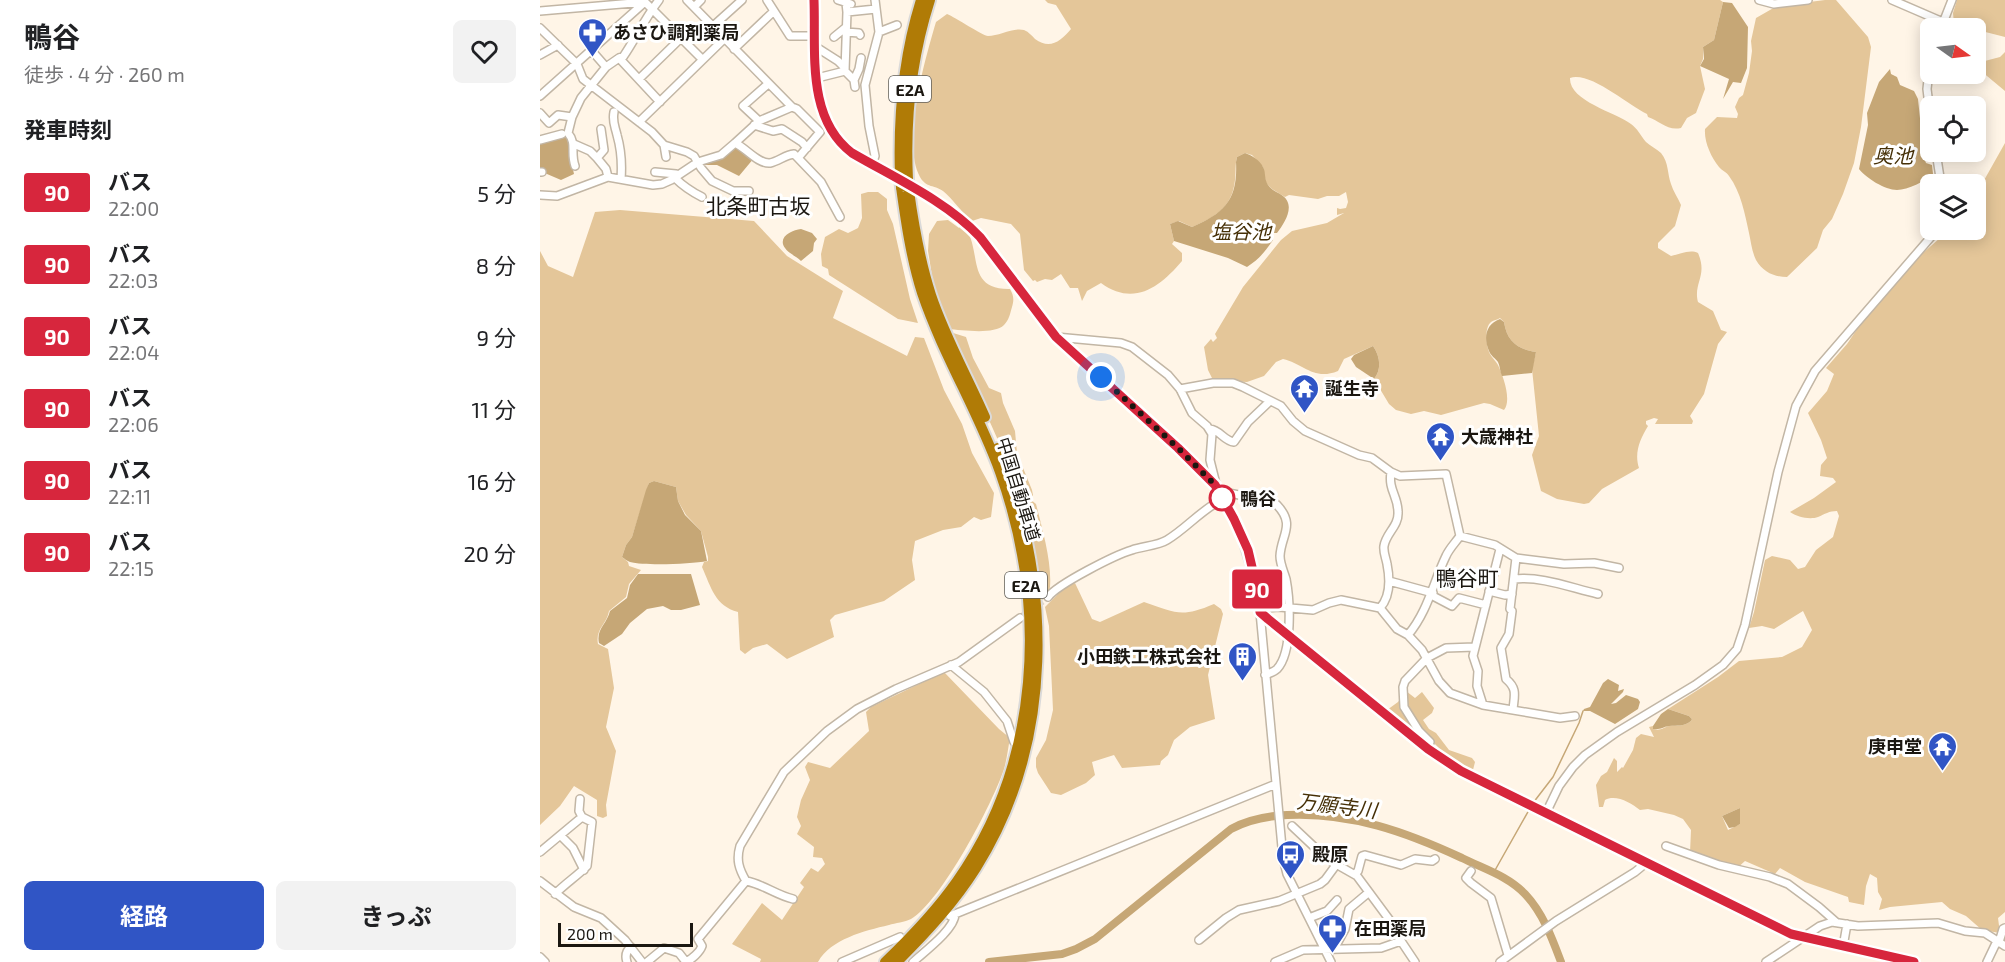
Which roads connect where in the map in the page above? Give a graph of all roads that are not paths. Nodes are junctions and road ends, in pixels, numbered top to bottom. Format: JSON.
{"nodes":[{"id":1,"x":659,"y":0,"type":"edge"},
{"id":2,"x":687,"y":0,"type":"edge"},
{"id":3,"x":701,"y":0,"type":"edge"},
{"id":4,"x":742,"y":0,"type":"edge"},
{"id":5,"x":767,"y":0,"type":"edge"},
{"id":6,"x":814,"y":0,"type":"edge"},
{"id":7,"x":838,"y":0,"type":"edge"},
{"id":8,"x":875,"y":0,"type":"edge"},
{"id":9,"x":921,"y":0,"type":"edge"},
{"id":10,"x":930,"y":0,"type":"edge"},
{"id":11,"x":1759,"y":0,"type":"edge"},
{"id":12,"x":1808,"y":0,"type":"edge"},
{"id":13,"x":1892,"y":0,"type":"edge"},
{"id":14,"x":1952,"y":0,"type":"edge"},
{"id":15,"x":646,"y":1,"type":"edge"},
{"id":16,"x":607,"y":2,"type":"edge"},
{"id":17,"x":636,"y":6,"type":"junction"},
{"id":18,"x":694,"y":7,"type":"junction"},
{"id":19,"x":652,"y":9,"type":"junction"},
{"id":20,"x":876,"y":9,"type":"junction"},
{"id":21,"x":540,"y":11,"type":"edge"},
{"id":22,"x":774,"y":11,"type":"junction"},
{"id":23,"x":847,"y":12,"type":"junction"},
{"id":24,"x":1927,"y":18,"type":"edge"},
{"id":25,"x":1945,"y":18,"type":"edge"},
{"id":26,"x":897,"y":25,"type":"dead end"},
{"id":27,"x":712,"y":27,"type":"junction"},
{"id":28,"x":540,"y":28,"type":"edge"},
{"id":29,"x":845,"y":30,"type":"junction"},
{"id":30,"x":879,"y":32,"type":"junction"},
{"id":31,"x":861,"y":34,"type":"dead end"},
{"id":32,"x":815,"y":36,"type":"junction"},
{"id":33,"x":834,"y":37,"type":"dead end"},
{"id":34,"x":681,"y":38,"type":"junction"},
{"id":35,"x":724,"y":39,"type":"junction"},
{"id":36,"x":558,"y":45,"type":"junction"},
{"id":37,"x":816,"y":47,"type":"junction"},
{"id":38,"x":734,"y":49,"type":"junction"},
{"id":39,"x":592,"y":51,"type":"junction"},
{"id":40,"x":540,"y":55,"type":"edge"},
{"id":41,"x":619,"y":58,"type":"junction"},
{"id":42,"x":861,"y":58,"type":"dead end"},
{"id":43,"x":702,"y":59,"type":"junction"},
{"id":44,"x":577,"y":64,"type":"junction"},
{"id":45,"x":606,"y":67,"type":"junction"},
{"id":46,"x":845,"y":69,"type":"junction"},
{"id":47,"x":817,"y":78,"type":"junction"},
{"id":48,"x":639,"y":79,"type":"junction"},
{"id":49,"x":592,"y":84,"type":"junction"},
{"id":50,"x":768,"y":84,"type":"junction"},
{"id":51,"x":540,"y":96,"type":"edge"},
{"id":52,"x":660,"y":102,"type":"junction"},
{"id":53,"x":792,"y":108,"type":"junction"},
{"id":54,"x":614,"y":112,"type":"dead end"},
{"id":55,"x":540,"y":113,"type":"edge"},
{"id":56,"x":572,"y":117,"type":"junction"},
{"id":57,"x":639,"y":122,"type":"junction"},
{"id":58,"x":757,"y":123,"type":"junction"},
{"id":59,"x":601,"y":129,"type":"dead end"},
{"id":60,"x":562,"y":134,"type":"dead end"},
{"id":61,"x":540,"y":140,"type":"edge"},
{"id":62,"x":735,"y":143,"type":"junction"},
{"id":63,"x":574,"y":144,"type":"junction"},
{"id":64,"x":807,"y":148,"type":"junction"},
{"id":65,"x":597,"y":158,"type":"junction"},
{"id":66,"x":798,"y":158,"type":"junction"},
{"id":67,"x":698,"y":162,"type":"junction"},
{"id":68,"x":872,"y":164,"type":"junction"},
{"id":69,"x":677,"y":165,"type":"dead end"},
{"id":70,"x":575,"y":166,"type":"dead end"},
{"id":71,"x":655,"y":172,"type":"dead end"},
{"id":72,"x":676,"y":175,"type":"junction"},
{"id":73,"x":608,"y":177,"type":"junction"},
{"id":74,"x":621,"y":179,"type":"junction"},
{"id":75,"x":904,"y":183,"type":"junction"},
{"id":76,"x":749,"y":191,"type":"dead end"},
{"id":77,"x":540,"y":195,"type":"edge"},
{"id":78,"x":702,"y":197,"type":"dead end"},
{"id":79,"x":840,"y":217,"type":"dead end"},
{"id":80,"x":1928,"y":240,"type":"edge"},
{"id":81,"x":1056,"y":337,"type":"junction"},
{"id":82,"x":1180,"y":389,"type":"junction"},
{"id":83,"x":1270,"y":401,"type":"junction"},
{"id":84,"x":1210,"y":429,"type":"junction"},
{"id":85,"x":1390,"y":472,"type":"junction"},
{"id":86,"x":1216,"y":487,"type":"junction"},
{"id":87,"x":1223,"y":499,"type":"junction"},
{"id":88,"x":1460,"y":536,"type":"junction"},
{"id":89,"x":1500,"y":549,"type":"junction"},
{"id":90,"x":1515,"y":558,"type":"junction"},
{"id":91,"x":1619,"y":568,"type":"dead end"},
{"id":92,"x":1514,"y":579,"type":"junction"},
{"id":93,"x":1389,"y":581,"type":"junction"},
{"id":94,"x":1490,"y":591,"type":"junction"},
{"id":95,"x":1432,"y":594,"type":"junction"},
{"id":96,"x":1512,"y":594,"type":"junction"},
{"id":97,"x":1598,"y":594,"type":"dead end"},
{"id":98,"x":1048,"y":597,"type":"tunnel mouth"},
{"id":99,"x":1486,"y":605,"type":"junction"},
{"id":100,"x":1289,"y":608,"type":"junction"},
{"id":101,"x":1380,"y":608,"type":"junction"},
{"id":102,"x":1260,"y":612,"type":"junction"},
{"id":103,"x":1020,"y":618,"type":"tunnel mouth"},
{"id":104,"x":1287,"y":635,"type":"junction"},
{"id":105,"x":1408,"y":635,"type":"junction"},
{"id":106,"x":1474,"y":647,"type":"junction"},
{"id":107,"x":1427,"y":658,"type":"junction"},
{"id":108,"x":951,"y":665,"type":"junction"},
{"id":109,"x":1265,"y":675,"type":"junction"},
{"id":110,"x":1483,"y":705,"type":"junction"},
{"id":111,"x":1513,"y":710,"type":"junction"},
{"id":112,"x":1575,"y":716,"type":"dead end"},
{"id":113,"x":1014,"y":742,"type":"dead end"},
{"id":114,"x":1428,"y":749,"type":"junction"},
{"id":115,"x":1276,"y":784,"type":"junction"},
{"id":116,"x":580,"y":799,"type":"dead end"},
{"id":117,"x":1546,"y":813,"type":"junction"},
{"id":118,"x":582,"y":817,"type":"junction"},
{"id":119,"x":1292,"y":826,"type":"dead end"},
{"id":120,"x":561,"y":836,"type":"junction"},
{"id":121,"x":1666,"y":846,"type":"dead end"},
{"id":122,"x":540,"y":852,"type":"edge"},
{"id":123,"x":1435,"y":859,"type":"dead end"},
{"id":124,"x":1646,"y":863,"type":"junction"},
{"id":125,"x":1336,"y":865,"type":"junction"},
{"id":126,"x":584,"y":870,"type":"junction"},
{"id":127,"x":1471,"y":871,"type":"dead end"},
{"id":128,"x":1354,"y":874,"type":"junction"},
{"id":129,"x":540,"y":881,"type":"edge"},
{"id":130,"x":746,"y":881,"type":"junction"},
{"id":131,"x":1368,"y":893,"type":"junction"},
{"id":132,"x":555,"y":894,"type":"junction"},
{"id":133,"x":1297,"y":894,"type":"junction"},
{"id":134,"x":793,"y":899,"type":"dead end"},
{"id":135,"x":1337,"y":900,"type":"dead end"},
{"id":136,"x":1309,"y":918,"type":"junction"},
{"id":137,"x":1836,"y":922,"type":"junction"},
{"id":138,"x":1846,"y":924,"type":"junction"},
{"id":139,"x":2005,"y":928,"type":"edge"},
{"id":140,"x":900,"y":937,"type":"dead end"},
{"id":141,"x":1804,"y":938,"type":"junction"},
{"id":142,"x":1199,"y":940,"type":"dead end"},
{"id":143,"x":1401,"y":941,"type":"junction"},
{"id":144,"x":2000,"y":943,"type":"edge"},
{"id":145,"x":1843,"y":946,"type":"junction"},
{"id":146,"x":631,"y":947,"type":"junction"},
{"id":147,"x":1324,"y":949,"type":"junction"},
{"id":148,"x":1334,"y":949,"type":"junction"},
{"id":149,"x":1508,"y":955,"type":"junction"},
{"id":150,"x":540,"y":957,"type":"edge"},
{"id":151,"x":624,"y":961,"type":"edge"},
{"id":152,"x":690,"y":961,"type":"edge"},
{"id":153,"x":545,"y":962,"type":"edge"},
{"id":154,"x":642,"y":962,"type":"edge"},
{"id":155,"x":647,"y":962,"type":"edge"},
{"id":156,"x":842,"y":962,"type":"edge"},
{"id":157,"x":885,"y":962,"type":"edge"},
{"id":158,"x":897,"y":962,"type":"edge"},
{"id":159,"x":913,"y":962,"type":"edge"},
{"id":160,"x":1275,"y":962,"type":"edge"},
{"id":161,"x":1331,"y":962,"type":"edge"},
{"id":162,"x":1415,"y":962,"type":"edge"},
{"id":163,"x":1500,"y":962,"type":"edge"},
{"id":164,"x":1766,"y":962,"type":"edge"},
{"id":165,"x":1914,"y":962,"type":"edge"},
{"id":166,"x":1987,"y":962,"type":"edge"}],
"edges":[{"from":1,"to":19,"type":"street"},
{"from":2,"to":18,"type":"street"},
{"from":3,"to":18,"type":"street"},
{"from":4,"to":27,"type":"street"},
{"from":5,"to":22,"type":"street"},
{"from":6,"to":32,"type":"main road"},
{"from":7,"to":23,"type":"street"},
{"from":8,"to":20,"type":"street"},
{"from":9,"to":75,"type":"highway","name":"中国自動車道","number":"E2A"},
{"from":10,"to":75,"type":"highway","name":"中国自動車道","number":"E2A"},
{"from":11,"to":12,"type":"street"},
{"from":13,"to":24,"type":"street"},
{"from":14,"to":25,"type":"street"},
{"from":15,"to":17,"type":"street"},
{"from":15,"to":19,"type":"street"},
{"from":16,"to":17,"type":"street"},
{"from":16,"to":21,"type":"street"},
{"from":17,"to":39,"type":"street"},
{"from":18,"to":27,"type":"street"},
{"from":19,"to":34,"type":"street"},
{"from":19,"to":41,"type":"street"},
{"from":20,"to":23,"type":"street"},
{"from":20,"to":30,"type":"street"},
{"from":22,"to":32,"type":"street"},
{"from":22,"to":38,"type":"street"},
{"from":23,"to":29,"type":"street"},
{"from":26,"to":30,"type":"street"},
{"from":27,"to":35,"type":"street"},
{"from":28,"to":36,"type":"street"},
{"from":29,"to":31,"type":"street"},
{"from":29,"to":33,"type":"street"},
{"from":29,"to":46,"type":"street"},
{"from":30,"to":68,"type":"street"},
{"from":32,"to":37,"type":"main road"},
{"from":34,"to":43,"type":"street"},
{"from":34,"to":48,"type":"street"},
{"from":35,"to":38,"type":"street"},
{"from":35,"to":43,"type":"street"},
{"from":36,"to":40,"type":"street"},
{"from":36,"to":44,"type":"street"},
{"from":37,"to":46,"type":"street"},
{"from":37,"to":47,"type":"main road"},
{"from":38,"to":50,"type":"street"},
{"from":39,"to":44,"type":"street"},
{"from":39,"to":45,"type":"street"},
{"from":41,"to":45,"type":"street"},
{"from":41,"to":48,"type":"street"},
{"from":42,"to":46,"type":"street"},
{"from":43,"to":52,"type":"street"},
{"from":44,"to":49,"type":"street"},
{"from":44,"to":51,"type":"street"},
{"from":45,"to":49,"type":"street"},
{"from":46,"to":47,"type":"street"},
{"from":47,"to":68,"type":"main road"},
{"from":48,"to":52,"type":"street"},
{"from":49,"to":56,"type":"street"},
{"from":49,"to":57,"type":"street"},
{"from":50,"to":53,"type":"street"},
{"from":50,"to":58,"type":"street"},
{"from":52,"to":57,"type":"street"},
{"from":53,"to":58,"type":"street"},
{"from":53,"to":64,"type":"street"},
{"from":54,"to":74,"type":"street"},
{"from":55,"to":56,"type":"street"},
{"from":56,"to":63,"type":"street"},
{"from":57,"to":67,"type":"street"},
{"from":58,"to":62,"type":"street"},
{"from":58,"to":64,"type":"street"},
{"from":59,"to":65,"type":"street"},
{"from":60,"to":61,"type":"street"},
{"from":62,"to":66,"type":"street"},
{"from":62,"to":67,"type":"street"},
{"from":63,"to":65,"type":"street"},
{"from":63,"to":70,"type":"street"},
{"from":64,"to":66,"type":"street"},
{"from":65,"to":73,"type":"street"},
{"from":66,"to":79,"type":"street"},
{"from":67,"to":72,"type":"street"},
{"from":67,"to":76,"type":"street"},
{"from":68,"to":81,"type":"main road"},
{"from":69,"to":72,"type":"street"},
{"from":71,"to":72,"type":"street"},
{"from":72,"to":74,"type":"street"},
{"from":72,"to":78,"type":"street"},
{"from":73,"to":74,"type":"street"},
{"from":73,"to":77,"type":"street"},
{"from":75,"to":157,"type":"highway","name":"中国自動車道","number":"E2A"},
{"from":75,"to":158,"type":"highway","name":"中国自動車道","number":"E2A"},
{"from":80,"to":117,"type":"street"},
{"from":81,"to":82,"type":"street"},
{"from":81,"to":86,"type":"main road"},
{"from":82,"to":83,"type":"street"},
{"from":82,"to":84,"type":"street"},
{"from":83,"to":84,"type":"street"},
{"from":83,"to":85,"type":"street"},
{"from":84,"to":86,"type":"street"},
{"from":85,"to":88,"type":"street"},
{"from":85,"to":93,"type":"street"},
{"from":86,"to":87,"type":"main road"},
{"from":86,"to":100,"type":"street"},
{"from":87,"to":98,"type":"street"},
{"from":87,"to":102,"type":"main road"},
{"from":88,"to":89,"type":"street"},
{"from":88,"to":95,"type":"street"},
{"from":89,"to":90,"type":"street"},
{"from":89,"to":94,"type":"street"},
{"from":90,"to":91,"type":"street"},
{"from":90,"to":92,"type":"street"},
{"from":92,"to":96,"type":"street"},
{"from":92,"to":97,"type":"street"},
{"from":93,"to":95,"type":"street"},
{"from":93,"to":101,"type":"street"},
{"from":94,"to":96,"type":"street"},
{"from":94,"to":99,"type":"street"},
{"from":95,"to":99,"type":"street"},
{"from":95,"to":105,"type":"street"},
{"from":96,"to":111,"type":"street"},
{"from":99,"to":106,"type":"street"},
{"from":100,"to":101,"type":"street"},
{"from":100,"to":102,"type":"street"},
{"from":100,"to":104,"type":"street"},
{"from":101,"to":105,"type":"street"},
{"from":102,"to":104,"type":"main road"},
{"from":102,"to":109,"type":"street"},
{"from":103,"to":108,"type":"street"},
{"from":104,"to":109,"type":"street"},
{"from":104,"to":114,"type":"main road"},
{"from":105,"to":107,"type":"street"},
{"from":106,"to":107,"type":"street"},
{"from":106,"to":110,"type":"street"},
{"from":107,"to":110,"type":"street"},
{"from":107,"to":114,"type":"street"},
{"from":108,"to":113,"type":"street"},
{"from":108,"to":130,"type":"street"},
{"from":109,"to":115,"type":"street"},
{"from":110,"to":111,"type":"street"},
{"from":111,"to":112,"type":"street"},
{"from":114,"to":117,"type":"main road"},
{"from":115,"to":133,"type":"street"},
{"from":115,"to":159,"type":"street"},
{"from":116,"to":118,"type":"street"},
{"from":117,"to":124,"type":"main road"},
{"from":118,"to":120,"type":"street"},
{"from":118,"to":126,"type":"street"},
{"from":119,"to":125,"type":"street"},
{"from":120,"to":122,"type":"street"},
{"from":120,"to":126,"type":"street"},
{"from":121,"to":137,"type":"street"},
{"from":123,"to":128,"type":"street"},
{"from":124,"to":141,"type":"main road"},
{"from":124,"to":149,"type":"street"},
{"from":125,"to":128,"type":"street"},
{"from":125,"to":133,"type":"street"},
{"from":126,"to":132,"type":"street"},
{"from":127,"to":149,"type":"street"},
{"from":128,"to":131,"type":"street"},
{"from":129,"to":132,"type":"street"},
{"from":130,"to":134,"type":"street"},
{"from":130,"to":152,"type":"street"},
{"from":131,"to":143,"type":"street"},
{"from":131,"to":148,"type":"street"},
{"from":132,"to":146,"type":"street"},
{"from":133,"to":136,"type":"street"},
{"from":133,"to":142,"type":"street"},
{"from":135,"to":136,"type":"street"},
{"from":136,"to":147,"type":"street"},
{"from":137,"to":138,"type":"street"},
{"from":137,"to":141,"type":"street"},
{"from":138,"to":144,"type":"street"},
{"from":138,"to":145,"type":"street"},
{"from":139,"to":144,"type":"street"},
{"from":140,"to":156,"type":"street"},
{"from":141,"to":145,"type":"main road"},
{"from":141,"to":164,"type":"street"},
{"from":143,"to":148,"type":"street"},
{"from":143,"to":162,"type":"street"},
{"from":144,"to":166,"type":"street"},
{"from":145,"to":165,"type":"main road"},
{"from":146,"to":151,"type":"street"},
{"from":146,"to":154,"type":"street"},
{"from":147,"to":148,"type":"street"},
{"from":147,"to":160,"type":"street"},
{"from":147,"to":161,"type":"street"},
{"from":149,"to":163,"type":"street"},
{"from":150,"to":153,"type":"street"},
{"from":152,"to":155,"type":"street"}]}
